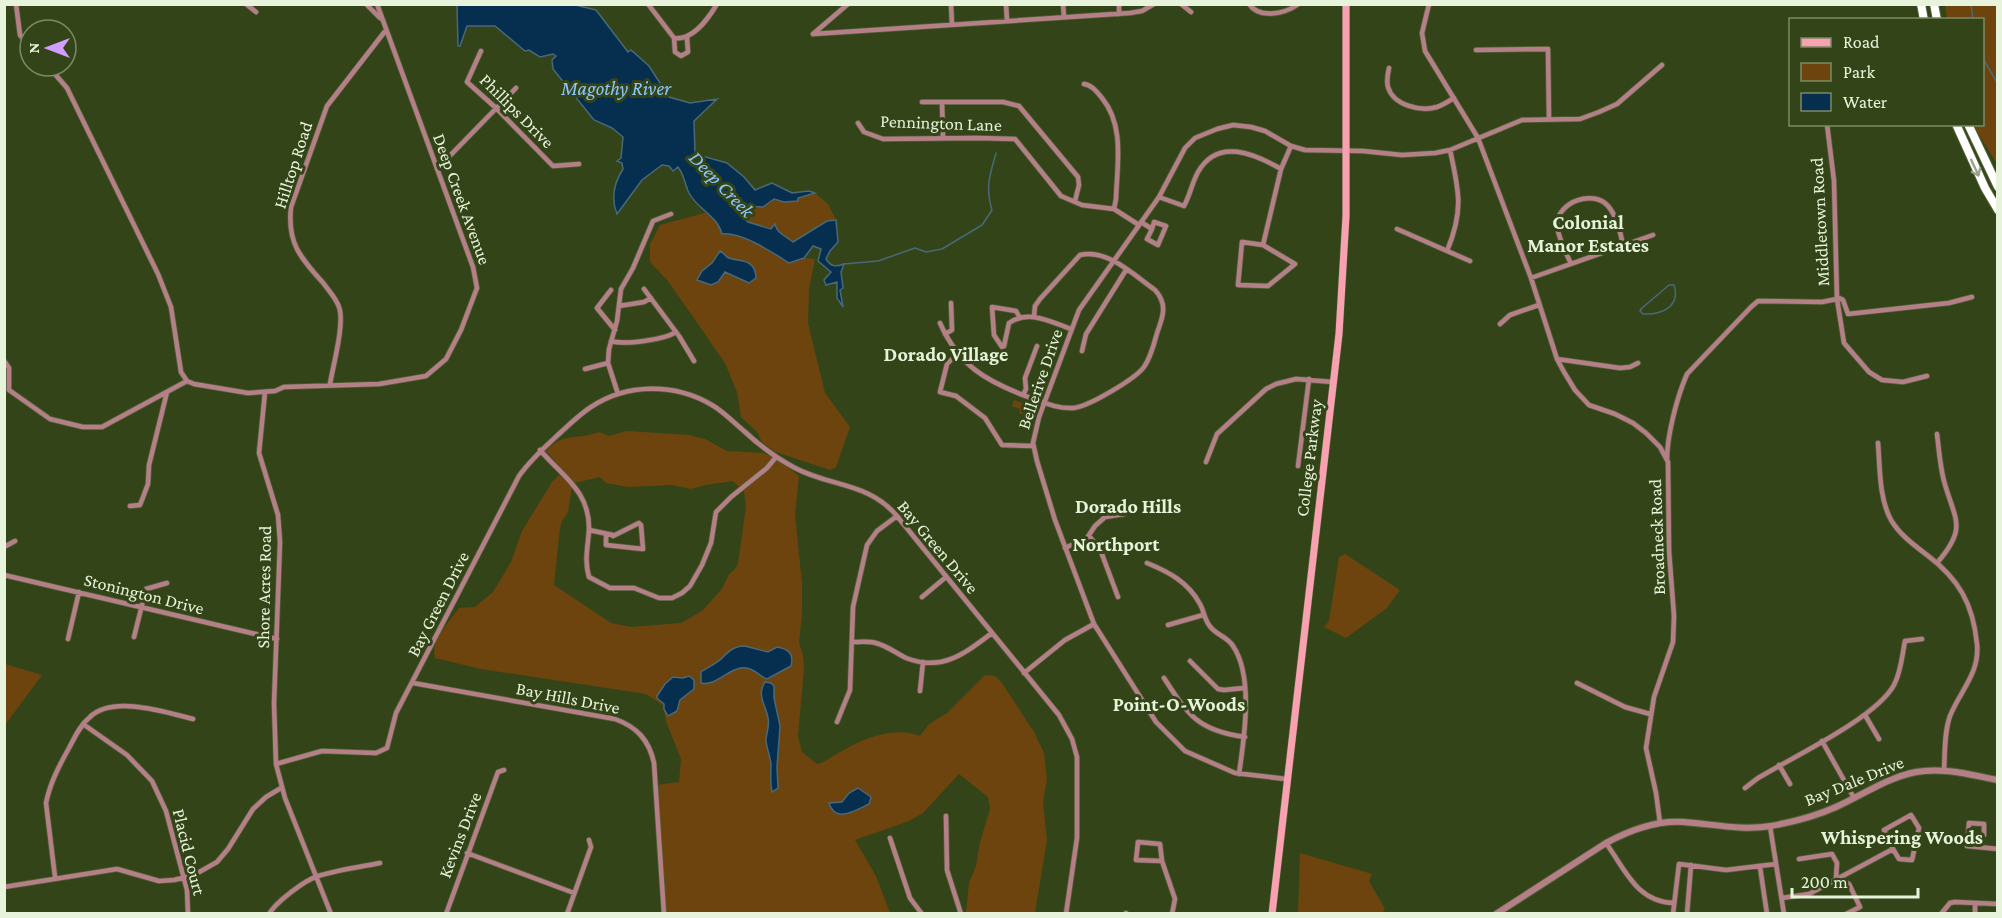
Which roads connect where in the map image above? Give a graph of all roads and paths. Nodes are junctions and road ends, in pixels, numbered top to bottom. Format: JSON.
{"nodes":[{"id":1,"x":16,"y":4,"type":"edge"},
{"id":2,"x":246,"y":4,"type":"edge"},
{"id":3,"x":366,"y":4,"type":"edge"},
{"id":4,"x":377,"y":4,"type":"edge"},
{"id":5,"x":648,"y":4,"type":"edge"},
{"id":6,"x":717,"y":4,"type":"edge"},
{"id":7,"x":848,"y":4,"type":"edge"},
{"id":8,"x":951,"y":4,"type":"edge"},
{"id":9,"x":1006,"y":4,"type":"edge"},
{"id":10,"x":1063,"y":4,"type":"edge"},
{"id":11,"x":1119,"y":4,"type":"edge"},
{"id":12,"x":1154,"y":4,"type":"edge"},
{"id":13,"x":1181,"y":4,"type":"edge"},
{"id":14,"x":1248,"y":4,"type":"edge"},
{"id":15,"x":1346,"y":4,"type":"edge"},
{"id":16,"x":1429,"y":4,"type":"edge"},
{"id":17,"x":1297,"y":5,"type":"edge"},
{"id":18,"x":256,"y":12,"type":"dead end"},
{"id":19,"x":1191,"y":12,"type":"dead end"},
{"id":20,"x":1119,"y":14,"type":"junction"},
{"id":21,"x":1064,"y":17,"type":"junction"},
{"id":22,"x":18,"y":20,"type":"edge"},
{"id":23,"x":382,"y":20,"type":"junction"},
{"id":24,"x":1007,"y":21,"type":"junction"},
{"id":25,"x":952,"y":25,"type":"junction"},
{"id":26,"x":386,"y":30,"type":"junction"},
{"id":27,"x":674,"y":38,"type":"junction"},
{"id":28,"x":687,"y":38,"type":"junction"},
{"id":29,"x":1476,"y":50,"type":"dead end"},
{"id":30,"x":481,"y":51,"type":"dead end"},
{"id":31,"x":1662,"y":65,"type":"dead end"},
{"id":32,"x":1389,"y":68,"type":"dead end"},
{"id":33,"x":58,"y":78,"type":"edge"},
{"id":34,"x":1084,"y":84,"type":"dead end"},
{"id":35,"x":516,"y":87,"type":"dead end"},
{"id":36,"x":1454,"y":98,"type":"junction"},
{"id":37,"x":922,"y":102,"type":"dead end"},
{"id":38,"x":942,"y":102,"type":"junction"},
{"id":39,"x":496,"y":108,"type":"junction"},
{"id":40,"x":1549,"y":119,"type":"junction"},
{"id":41,"x":858,"y":123,"type":"dead end"},
{"id":42,"x":1827,"y":126,"type":"edge"},
{"id":43,"x":1957,"y":126,"type":"edge"},
{"id":44,"x":1969,"y":126,"type":"edge"},
{"id":45,"x":943,"y":138,"type":"junction"},
{"id":46,"x":1478,"y":138,"type":"junction"},
{"id":47,"x":1291,"y":146,"type":"junction"},
{"id":48,"x":1347,"y":150,"type":"junction"},
{"id":49,"x":1450,"y":150,"type":"junction"},
{"id":50,"x":579,"y":164,"type":"dead end"},
{"id":51,"x":437,"y":169,"type":"junction"},
{"id":52,"x":1281,"y":169,"type":"junction"},
{"id":53,"x":1998,"y":187,"type":"edge"},
{"id":54,"x":1159,"y":197,"type":"junction"},
{"id":55,"x":1075,"y":201,"type":"junction"},
{"id":56,"x":1114,"y":209,"type":"junction"},
{"id":57,"x":1998,"y":210,"type":"edge"},
{"id":58,"x":671,"y":214,"type":"dead end"},
{"id":59,"x":1140,"y":224,"type":"junction"},
{"id":60,"x":1152,"y":229,"type":"junction"},
{"id":61,"x":1397,"y":229,"type":"dead end"},
{"id":62,"x":1653,"y":235,"type":"dead end"},
{"id":63,"x":1263,"y":245,"type":"junction"},
{"id":64,"x":1623,"y":246,"type":"junction"},
{"id":65,"x":1447,"y":251,"type":"junction"},
{"id":66,"x":1113,"y":261,"type":"junction"},
{"id":67,"x":1470,"y":261,"type":"dead end"},
{"id":68,"x":1570,"y":264,"type":"junction"},
{"id":69,"x":1126,"y":270,"type":"junction"},
{"id":70,"x":1531,"y":278,"type":"junction"},
{"id":71,"x":644,"y":288,"type":"dead end"},
{"id":72,"x":611,"y":290,"type":"dead end"},
{"id":73,"x":1972,"y":297,"type":"dead end"},
{"id":74,"x":651,"y":298,"type":"junction"},
{"id":75,"x":1837,"y":298,"type":"junction"},
{"id":76,"x":951,"y":303,"type":"dead end"},
{"id":77,"x":1539,"y":304,"type":"junction"},
{"id":78,"x":619,"y":306,"type":"junction"},
{"id":79,"x":1034,"y":316,"type":"junction"},
{"id":80,"x":1020,"y":318,"type":"junction"},
{"id":81,"x":940,"y":323,"type":"dead end"},
{"id":82,"x":1500,"y":324,"type":"dead end"},
{"id":83,"x":1071,"y":329,"type":"junction"},
{"id":84,"x":615,"y":330,"type":"junction"},
{"id":85,"x":676,"y":332,"type":"junction"},
{"id":86,"x":945,"y":334,"type":"junction"},
{"id":87,"x":611,"y":341,"type":"junction"},
{"id":88,"x":1037,"y":346,"type":"dead end"},
{"id":89,"x":1082,"y":351,"type":"dead end"},
{"id":90,"x":958,"y":353,"type":"junction"},
{"id":91,"x":1557,"y":359,"type":"junction"},
{"id":92,"x":694,"y":361,"type":"dead end"},
{"id":93,"x":5,"y":362,"type":"edge"},
{"id":94,"x":608,"y":363,"type":"junction"},
{"id":95,"x":1638,"y":363,"type":"dead end"},
{"id":96,"x":585,"y":369,"type":"dead end"},
{"id":97,"x":1927,"y":376,"type":"dead end"},
{"id":98,"x":1309,"y":380,"type":"junction"},
{"id":99,"x":187,"y":381,"type":"junction"},
{"id":100,"x":1333,"y":382,"type":"junction"},
{"id":101,"x":330,"y":384,"type":"junction"},
{"id":102,"x":167,"y":392,"type":"junction"},
{"id":103,"x":265,"y":392,"type":"junction"},
{"id":104,"x":618,"y":394,"type":"junction"},
{"id":105,"x":1023,"y":395,"type":"junction"},
{"id":106,"x":1044,"y":403,"type":"junction"},
{"id":107,"x":1937,"y":434,"type":"dead end"},
{"id":108,"x":1878,"y":443,"type":"dead end"},
{"id":109,"x":1033,"y":446,"type":"junction"},
{"id":110,"x":540,"y":450,"type":"junction"},
{"id":111,"x":776,"y":457,"type":"junction"},
{"id":112,"x":1206,"y":462,"type":"dead end"},
{"id":113,"x":1668,"y":462,"type":"junction"},
{"id":114,"x":1298,"y":466,"type":"dead end"},
{"id":115,"x":130,"y":506,"type":"dead end"},
{"id":116,"x":1124,"y":514,"type":"dead end"},
{"id":117,"x":897,"y":516,"type":"junction"},
{"id":118,"x":589,"y":531,"type":"junction"},
{"id":119,"x":606,"y":534,"type":"junction"},
{"id":120,"x":1089,"y":536,"type":"junction"},
{"id":121,"x":15,"y":541,"type":"dead end"},
{"id":122,"x":4,"y":547,"type":"edge"},
{"id":123,"x":1065,"y":548,"type":"junction"},
{"id":124,"x":1147,"y":562,"type":"dead end"},
{"id":125,"x":1937,"y":563,"type":"junction"},
{"id":126,"x":5,"y":576,"type":"edge"},
{"id":127,"x":946,"y":577,"type":"junction"},
{"id":128,"x":167,"y":583,"type":"dead end"},
{"id":129,"x":79,"y":592,"type":"junction"},
{"id":130,"x":922,"y":597,"type":"dead end"},
{"id":131,"x":1118,"y":597,"type":"dead end"},
{"id":132,"x":142,"y":607,"type":"junction"},
{"id":133,"x":1203,"y":615,"type":"junction"},
{"id":134,"x":1094,"y":624,"type":"junction"},
{"id":135,"x":1168,"y":625,"type":"dead end"},
{"id":136,"x":992,"y":633,"type":"junction"},
{"id":137,"x":134,"y":637,"type":"dead end"},
{"id":138,"x":68,"y":639,"type":"dead end"},
{"id":139,"x":277,"y":639,"type":"junction"},
{"id":140,"x":1922,"y":639,"type":"dead end"},
{"id":141,"x":852,"y":642,"type":"junction"},
{"id":142,"x":1190,"y":661,"type":"dead end"},
{"id":143,"x":923,"y":662,"type":"junction"},
{"id":144,"x":1024,"y":673,"type":"junction"},
{"id":145,"x":1164,"y":678,"type":"dead end"},
{"id":146,"x":413,"y":682,"type":"junction"},
{"id":147,"x":1577,"y":683,"type":"dead end"},
{"id":148,"x":1244,"y":688,"type":"junction"},
{"id":149,"x":920,"y":691,"type":"dead end"},
{"id":150,"x":1650,"y":714,"type":"junction"},
{"id":151,"x":1865,"y":715,"type":"junction"},
{"id":152,"x":193,"y":718,"type":"dead end"},
{"id":153,"x":837,"y":722,"type":"dead end"},
{"id":154,"x":83,"y":724,"type":"junction"},
{"id":155,"x":1245,"y":737,"type":"junction"},
{"id":156,"x":1879,"y":739,"type":"dead end"},
{"id":157,"x":1822,"y":741,"type":"junction"},
{"id":158,"x":276,"y":764,"type":"junction"},
{"id":159,"x":1779,"y":765,"type":"junction"},
{"id":160,"x":504,"y":770,"type":"dead end"},
{"id":161,"x":1944,"y":771,"type":"junction"},
{"id":162,"x":1239,"y":774,"type":"junction"},
{"id":163,"x":1286,"y":779,"type":"junction"},
{"id":164,"x":1998,"y":780,"type":"edge"},
{"id":165,"x":1790,"y":784,"type":"dead end"},
{"id":166,"x":281,"y":788,"type":"junction"},
{"id":167,"x":1745,"y":788,"type":"dead end"},
{"id":168,"x":1854,"y":798,"type":"junction"},
{"id":169,"x":946,"y":816,"type":"dead end"},
{"id":170,"x":1660,"y":823,"type":"junction"},
{"id":171,"x":1770,"y":826,"type":"junction"},
{"id":172,"x":1984,"y":835,"type":"dead end"},
{"id":173,"x":890,"y":838,"type":"dead end"},
{"id":174,"x":590,"y":840,"type":"dead end"},
{"id":175,"x":1606,"y":843,"type":"junction"},
{"id":176,"x":1893,"y":849,"type":"junction"},
{"id":177,"x":1998,"y":849,"type":"edge"},
{"id":178,"x":467,"y":854,"type":"junction"},
{"id":179,"x":1799,"y":859,"type":"dead end"},
{"id":180,"x":1162,"y":861,"type":"junction"},
{"id":181,"x":380,"y":863,"type":"dead end"},
{"id":182,"x":1776,"y":864,"type":"junction"},
{"id":183,"x":1691,"y":865,"type":"junction"},
{"id":184,"x":1760,"y":867,"type":"junction"},
{"id":185,"x":316,"y":876,"type":"junction"},
{"id":186,"x":56,"y":877,"type":"junction"},
{"id":187,"x":184,"y":878,"type":"junction"},
{"id":188,"x":1836,"y":878,"type":"junction"},
{"id":189,"x":4,"y":887,"type":"edge"},
{"id":190,"x":574,"y":893,"type":"junction"},
{"id":191,"x":1782,"y":898,"type":"junction"},
{"id":192,"x":1674,"y":903,"type":"junction"},
{"id":193,"x":1975,"y":903,"type":"junction"},
{"id":194,"x":1998,"y":904,"type":"edge"},
{"id":195,"x":1500,"y":912,"type":"edge"},
{"id":196,"x":188,"y":914,"type":"edge"},
{"id":197,"x":269,"y":914,"type":"edge"},
{"id":198,"x":331,"y":914,"type":"edge"},
{"id":199,"x":446,"y":914,"type":"edge"},
{"id":200,"x":567,"y":914,"type":"edge"},
{"id":201,"x":664,"y":914,"type":"edge"},
{"id":202,"x":922,"y":914,"type":"edge"},
{"id":203,"x":961,"y":914,"type":"edge"},
{"id":204,"x":1066,"y":914,"type":"edge"},
{"id":205,"x":1172,"y":914,"type":"edge"},
{"id":206,"x":1272,"y":914,"type":"edge"},
{"id":207,"x":1673,"y":914,"type":"edge"},
{"id":208,"x":1687,"y":914,"type":"edge"},
{"id":209,"x":1767,"y":914,"type":"edge"},
{"id":210,"x":1784,"y":914,"type":"edge"},
{"id":211,"x":1846,"y":914,"type":"edge"},
{"id":212,"x":1941,"y":914,"type":"edge"},
{"id":213,"x":1975,"y":914,"type":"edge"}],
"edges":[{"from":1,"to":22,"type":"street"},
{"from":2,"to":18,"type":"street"},
{"from":3,"to":23,"type":"street"},
{"from":4,"to":23,"type":"street","name":"Deep Creek Avenue"},
{"from":5,"to":27,"type":"street"},
{"from":6,"to":28,"type":"street"},
{"from":7,"to":25,"type":"street"},
{"from":8,"to":25,"type":"street"},
{"from":9,"to":24,"type":"street"},
{"from":10,"to":21,"type":"street"},
{"from":11,"to":20,"type":"street"},
{"from":12,"to":20,"type":"street"},
{"from":13,"to":19,"type":"street"},
{"from":14,"to":17,"type":"street"},
{"from":15,"to":48,"type":"main road","name":"College Parkway"},
{"from":16,"to":36,"type":"street","name":"Broadneck Road"},
{"from":20,"to":21,"type":"street"},
{"from":21,"to":24,"type":"street"},
{"from":23,"to":26,"type":"street","name":"Deep Creek Avenue"},
{"from":24,"to":25,"type":"street"},
{"from":26,"to":51,"type":"street","name":"Deep Creek Avenue"},
{"from":26,"to":101,"type":"street","name":"Hilltop Road"},
{"from":27,"to":28,"type":"street"},
{"from":27,"to":28,"type":"street"},
{"from":29,"to":40,"type":"street"},
{"from":30,"to":39,"type":"street","name":"Phillips Drive"},
{"from":31,"to":40,"type":"street","name":"Bellerive Drive"},
{"from":32,"to":36,"type":"street"},
{"from":33,"to":99,"type":"street"},
{"from":34,"to":56,"type":"street"},
{"from":35,"to":39,"type":"street"},
{"from":36,"to":46,"type":"street","name":"Broadneck Road"},
{"from":37,"to":38,"type":"street"},
{"from":38,"to":45,"type":"street"},
{"from":38,"to":55,"type":"street"},
{"from":39,"to":50,"type":"street","name":"Phillips Drive"},
{"from":39,"to":51,"type":"street"},
{"from":40,"to":46,"type":"street","name":"Bellerive Drive"},
{"from":41,"to":45,"type":"street","name":"Pennington Lane"},
{"from":42,"to":75,"type":"street","name":"Middletown Road"},
{"from":43,"to":57,"type":"highway","one_way":true},
{"from":44,"to":53,"type":"highway"},
{"from":45,"to":55,"type":"street","name":"Pennington Lane"},
{"from":46,"to":49,"type":"street","name":"Bellerive Drive"},
{"from":46,"to":70,"type":"street","name":"Broadneck Road"},
{"from":47,"to":48,"type":"street","name":"Bellerive Drive"},
{"from":47,"to":52,"type":"street"},
{"from":47,"to":54,"type":"street","name":"Bellerive Drive"},
{"from":48,"to":49,"type":"street","name":"Bellerive Drive"},
{"from":48,"to":100,"type":"main road","name":"College Parkway"},
{"from":49,"to":65,"type":"street"},
{"from":51,"to":101,"type":"street","name":"Deep Creek Avenue"},
{"from":52,"to":54,"type":"street"},
{"from":52,"to":63,"type":"street"},
{"from":54,"to":59,"type":"street","name":"Bellerive Drive"},
{"from":55,"to":56,"type":"street","name":"Pennington Lane"},
{"from":56,"to":59,"type":"street","name":"Pennington Lane"},
{"from":58,"to":78,"type":"street"},
{"from":59,"to":60,"type":"street","name":"Pennington Lane"},
{"from":59,"to":66,"type":"street","name":"Bellerive Drive"},
{"from":60,"to":60,"type":"street"},
{"from":61,"to":65,"type":"street"},
{"from":62,"to":64,"type":"street"},
{"from":63,"to":63,"type":"street"},
{"from":64,"to":68,"type":"street"},
{"from":64,"to":68,"type":"street"},
{"from":65,"to":67,"type":"street"},
{"from":66,"to":69,"type":"street"},
{"from":66,"to":79,"type":"street"},
{"from":66,"to":83,"type":"street","name":"Bellerive Drive"},
{"from":68,"to":70,"type":"street"},
{"from":69,"to":89,"type":"street"},
{"from":69,"to":106,"type":"street"},
{"from":70,"to":77,"type":"street","name":"Broadneck Road"},
{"from":71,"to":74,"type":"street"},
{"from":72,"to":84,"type":"street"},
{"from":73,"to":75,"type":"street"},
{"from":74,"to":78,"type":"street"},
{"from":74,"to":85,"type":"street"},
{"from":75,"to":97,"type":"street"},
{"from":75,"to":113,"type":"street","name":"Middletown Road"},
{"from":76,"to":86,"type":"street"},
{"from":77,"to":82,"type":"street"},
{"from":77,"to":91,"type":"street","name":"Broadneck Road"},
{"from":78,"to":84,"type":"street"},
{"from":79,"to":80,"type":"street"},
{"from":79,"to":83,"type":"street"},
{"from":80,"to":80,"type":"street"},
{"from":81,"to":86,"type":"street"},
{"from":83,"to":106,"type":"street","name":"Bellerive Drive"},
{"from":84,"to":87,"type":"street"},
{"from":85,"to":87,"type":"street"},
{"from":85,"to":92,"type":"street"},
{"from":86,"to":90,"type":"street"},
{"from":87,"to":94,"type":"street"},
{"from":88,"to":105,"type":"street"},
{"from":90,"to":105,"type":"street"},
{"from":90,"to":109,"type":"street"},
{"from":91,"to":95,"type":"street"},
{"from":91,"to":113,"type":"street","name":"Broadneck Road"},
{"from":93,"to":102,"type":"street"},
{"from":94,"to":96,"type":"street"},
{"from":94,"to":104,"type":"street"},
{"from":98,"to":100,"type":"street"},
{"from":98,"to":112,"type":"street"},
{"from":98,"to":114,"type":"street"},
{"from":99,"to":102,"type":"street"},
{"from":99,"to":103,"type":"street"},
{"from":100,"to":163,"type":"main road","name":"College Parkway"},
{"from":101,"to":103,"type":"street","name":"Deep Creek Avenue"},
{"from":102,"to":115,"type":"street"},
{"from":103,"to":139,"type":"street","name":"Shore Acres Road"},
{"from":104,"to":110,"type":"street","name":"Bay Green Drive"},
{"from":104,"to":111,"type":"street","name":"Bay Green Drive"},
{"from":105,"to":106,"type":"street"},
{"from":106,"to":109,"type":"street","name":"Bellerive Drive"},
{"from":107,"to":125,"type":"street"},
{"from":108,"to":125,"type":"street"},
{"from":109,"to":123,"type":"street","name":"Bellerive Drive"},
{"from":110,"to":118,"type":"street"},
{"from":110,"to":146,"type":"street","name":"Bay Green Drive"},
{"from":111,"to":117,"type":"street","name":"Bay Green Drive"},
{"from":111,"to":118,"type":"street"},
{"from":113,"to":150,"type":"street","name":"Broadneck Road"},
{"from":116,"to":120,"type":"street"},
{"from":117,"to":127,"type":"street","name":"Bay Green Drive"},
{"from":117,"to":141,"type":"street"},
{"from":118,"to":119,"type":"street"},
{"from":119,"to":119,"type":"street"},
{"from":120,"to":123,"type":"street"},
{"from":120,"to":131,"type":"street"},
{"from":121,"to":122,"type":"street"},
{"from":123,"to":134,"type":"street","name":"Bellerive Drive"},
{"from":124,"to":133,"type":"street"},
{"from":125,"to":161,"type":"street"},
{"from":126,"to":129,"type":"street","name":"Stonington Drive"},
{"from":127,"to":130,"type":"street"},
{"from":127,"to":136,"type":"street","name":"Bay Green Drive"},
{"from":128,"to":132,"type":"street"},
{"from":129,"to":132,"type":"street","name":"Stonington Drive"},
{"from":129,"to":138,"type":"street"},
{"from":132,"to":137,"type":"street"},
{"from":132,"to":139,"type":"street","name":"Stonington Drive"},
{"from":133,"to":135,"type":"street"},
{"from":133,"to":148,"type":"street"},
{"from":134,"to":144,"type":"street"},
{"from":134,"to":162,"type":"street","name":"Bellerive Drive"},
{"from":136,"to":143,"type":"street"},
{"from":136,"to":144,"type":"street","name":"Bay Green Drive"},
{"from":139,"to":158,"type":"street","name":"Shore Acres Road"},
{"from":140,"to":151,"type":"street"},
{"from":141,"to":143,"type":"street"},
{"from":141,"to":153,"type":"street"},
{"from":142,"to":148,"type":"street"},
{"from":143,"to":149,"type":"street"},
{"from":144,"to":204,"type":"street","name":"Bay Green Drive"},
{"from":145,"to":155,"type":"street"},
{"from":146,"to":158,"type":"street","name":"Bay Green Drive"},
{"from":146,"to":201,"type":"street","name":"Bay Hills Drive"},
{"from":147,"to":150,"type":"street"},
{"from":148,"to":155,"type":"street"},
{"from":150,"to":170,"type":"street","name":"Broadneck Road"},
{"from":151,"to":156,"type":"street"},
{"from":151,"to":157,"type":"street"},
{"from":152,"to":154,"type":"street"},
{"from":154,"to":186,"type":"street"},
{"from":154,"to":187,"type":"street","name":"Placid Court"},
{"from":155,"to":162,"type":"street"},
{"from":157,"to":159,"type":"street"},
{"from":157,"to":168,"type":"street"},
{"from":158,"to":166,"type":"street","name":"Shore Acres Road"},
{"from":159,"to":165,"type":"street"},
{"from":159,"to":167,"type":"street"},
{"from":160,"to":178,"type":"street","name":"Kevins Drive"},
{"from":161,"to":164,"type":"street","name":"Bay Dale Drive"},
{"from":161,"to":168,"type":"street","name":"Bay Dale Drive"},
{"from":162,"to":163,"type":"street","name":"Bellerive Drive"},
{"from":163,"to":206,"type":"main road","name":"College Parkway"},
{"from":166,"to":185,"type":"street","name":"Shore Acres Road"},
{"from":166,"to":187,"type":"street"},
{"from":168,"to":171,"type":"street","name":"Bay Dale Drive"},
{"from":169,"to":203,"type":"street"},
{"from":170,"to":171,"type":"street","name":"Bay Dale Drive"},
{"from":170,"to":175,"type":"street","name":"Bay Dale Drive"},
{"from":171,"to":182,"type":"street"},
{"from":172,"to":177,"type":"street"},
{"from":173,"to":202,"type":"street"},
{"from":174,"to":190,"type":"street"},
{"from":175,"to":192,"type":"street"},
{"from":175,"to":195,"type":"street","name":"Bay Dale Drive"},
{"from":176,"to":176,"type":"street"},
{"from":176,"to":188,"type":"street"},
{"from":178,"to":190,"type":"street"},
{"from":178,"to":199,"type":"street","name":"Kevins Drive"},
{"from":179,"to":188,"type":"street"},
{"from":180,"to":180,"type":"street"},
{"from":180,"to":205,"type":"street"},
{"from":181,"to":185,"type":"street"},
{"from":182,"to":184,"type":"street"},
{"from":182,"to":191,"type":"street"},
{"from":183,"to":184,"type":"street"},
{"from":183,"to":192,"type":"street"},
{"from":183,"to":208,"type":"street"},
{"from":184,"to":209,"type":"street"},
{"from":185,"to":197,"type":"street"},
{"from":185,"to":198,"type":"street","name":"Shore Acres Road"},
{"from":186,"to":187,"type":"street"},
{"from":186,"to":189,"type":"street"},
{"from":187,"to":196,"type":"street","name":"Placid Court"},
{"from":188,"to":191,"type":"street"},
{"from":188,"to":211,"type":"street"},
{"from":190,"to":200,"type":"street"},
{"from":191,"to":210,"type":"street"},
{"from":192,"to":207,"type":"street"},
{"from":193,"to":194,"type":"street"},
{"from":193,"to":212,"type":"street"},
{"from":193,"to":213,"type":"street"}]}
